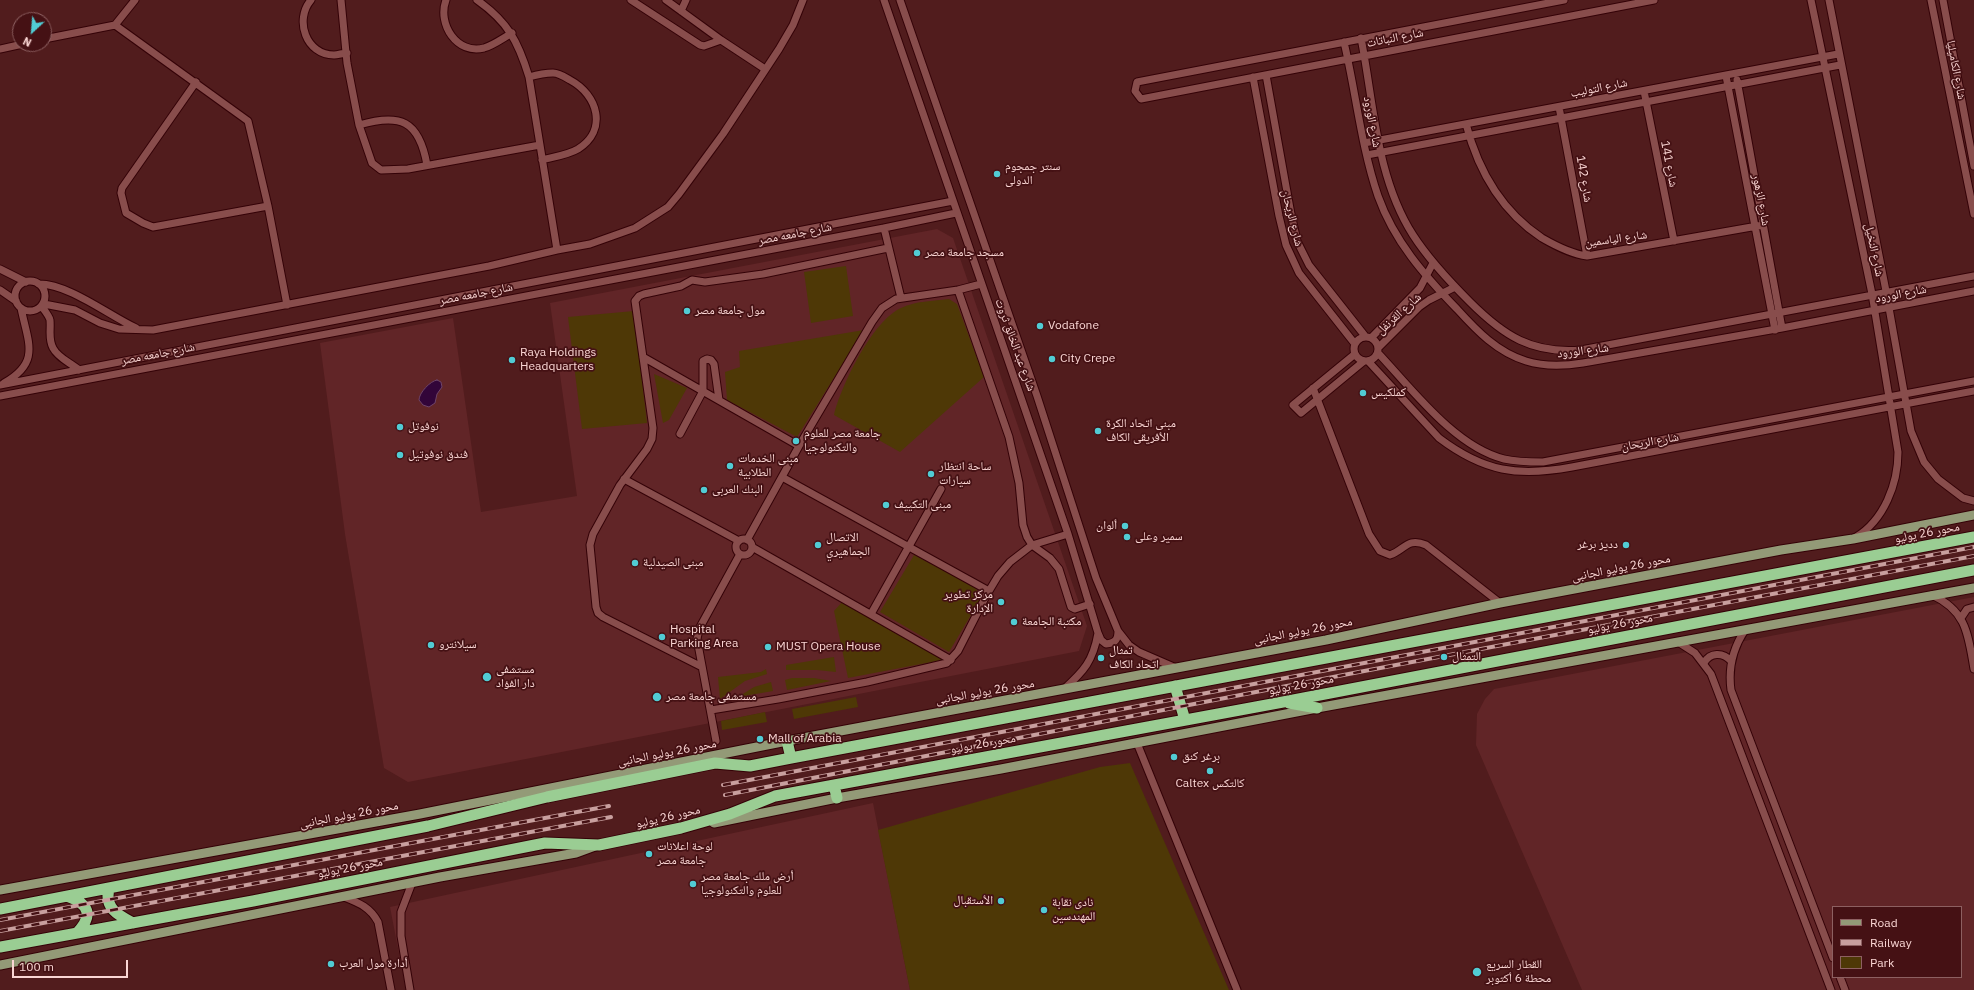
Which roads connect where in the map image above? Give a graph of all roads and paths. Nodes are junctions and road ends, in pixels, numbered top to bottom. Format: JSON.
{"nodes":[{"id":1,"x":135,"y":0,"type":"edge"},
{"id":2,"x":311,"y":0,"type":"edge"},
{"id":3,"x":341,"y":0,"type":"edge"},
{"id":4,"x":446,"y":0,"type":"edge"},
{"id":5,"x":477,"y":0,"type":"edge"},
{"id":6,"x":631,"y":0,"type":"edge"},
{"id":7,"x":666,"y":0,"type":"edge"},
{"id":8,"x":686,"y":0,"type":"edge"},
{"id":9,"x":803,"y":0,"type":"edge"},
{"id":10,"x":884,"y":0,"type":"edge"},
{"id":11,"x":900,"y":0,"type":"edge"},
{"id":12,"x":1564,"y":0,"type":"edge"},
{"id":13,"x":1654,"y":0,"type":"edge"},
{"id":14,"x":1811,"y":0,"type":"edge"},
{"id":15,"x":1829,"y":0,"type":"edge"},
{"id":16,"x":1931,"y":0,"type":"edge"},
{"id":17,"x":1943,"y":0,"type":"edge"},
{"id":18,"x":681,"y":11,"type":"junction"},
{"id":19,"x":115,"y":25,"type":"junction"},
{"id":20,"x":512,"y":33,"type":"junction"},
{"id":21,"x":52,"y":38,"type":"edge"},
{"id":22,"x":1361,"y":38,"type":"junction"},
{"id":23,"x":721,"y":40,"type":"junction"},
{"id":24,"x":1344,"y":42,"type":"junction"},
{"id":25,"x":12,"y":46,"type":"edge"},
{"id":26,"x":0,"y":49,"type":"edge"},
{"id":27,"x":347,"y":53,"type":"junction"},
{"id":28,"x":1838,"y":54,"type":"junction"},
{"id":29,"x":1364,"y":55,"type":"junction"},
{"id":30,"x":1822,"y":58,"type":"junction"},
{"id":31,"x":1348,"y":59,"type":"junction"},
{"id":32,"x":1840,"y":65,"type":"junction"},
{"id":33,"x":1824,"y":68,"type":"junction"},
{"id":34,"x":765,"y":69,"type":"junction"},
{"id":35,"x":1736,"y":74,"type":"junction"},
{"id":36,"x":1266,"y":75,"type":"junction"},
{"id":37,"x":1726,"y":76,"type":"junction"},
{"id":38,"x":529,"y":77,"type":"junction"},
{"id":39,"x":1253,"y":77,"type":"junction"},
{"id":40,"x":196,"y":82,"type":"junction"},
{"id":41,"x":1738,"y":84,"type":"junction"},
{"id":42,"x":1728,"y":86,"type":"junction"},
{"id":43,"x":1644,"y":91,"type":"junction"},
{"id":44,"x":1646,"y":102,"type":"junction"},
{"id":45,"x":1559,"y":107,"type":"junction"},
{"id":46,"x":1561,"y":118,"type":"junction"},
{"id":47,"x":1466,"y":124,"type":"junction"},
{"id":48,"x":359,"y":125,"type":"junction"},
{"id":49,"x":1469,"y":135,"type":"junction"},
{"id":50,"x":1378,"y":140,"type":"junction"},
{"id":51,"x":1364,"y":143,"type":"junction"},
{"id":52,"x":540,"y":145,"type":"junction"},
{"id":53,"x":1380,"y":152,"type":"junction"},
{"id":54,"x":1367,"y":155,"type":"junction"},
{"id":55,"x":542,"y":160,"type":"junction"},
{"id":56,"x":427,"y":164,"type":"junction"},
{"id":57,"x":1974,"y":166,"type":"edge"},
{"id":58,"x":1970,"y":181,"type":"edge"},
{"id":59,"x":1971,"y":190,"type":"edge"},
{"id":60,"x":953,"y":201,"type":"junction"},
{"id":61,"x":268,"y":206,"type":"junction"},
{"id":62,"x":956,"y":213,"type":"junction"},
{"id":63,"x":1291,"y":214,"type":"junction"},
{"id":64,"x":1974,"y":214,"type":"edge"},
{"id":65,"x":1279,"y":216,"type":"junction"},
{"id":66,"x":1763,"y":225,"type":"junction"},
{"id":67,"x":1755,"y":227,"type":"junction"},
{"id":68,"x":884,"y":228,"type":"junction"},
{"id":69,"x":1674,"y":241,"type":"junction"},
{"id":70,"x":888,"y":248,"type":"junction"},
{"id":71,"x":556,"y":250,"type":"junction"},
{"id":72,"x":1587,"y":256,"type":"junction"},
{"id":73,"x":1434,"y":263,"type":"junction"},
{"id":74,"x":0,"y":269,"type":"edge"},
{"id":75,"x":1974,"y":276,"type":"edge"},
{"id":76,"x":1426,"y":278,"type":"junction"},
{"id":77,"x":26,"y":282,"type":"junction"},
{"id":78,"x":39,"y":284,"type":"junction"},
{"id":79,"x":981,"y":284,"type":"junction"},
{"id":80,"x":1455,"y":287,"type":"junction"},
{"id":81,"x":0,"y":290,"type":"edge"},
{"id":82,"x":958,"y":290,"type":"junction"},
{"id":83,"x":1886,"y":291,"type":"junction"},
{"id":84,"x":1974,"y":291,"type":"edge"},
{"id":85,"x":1441,"y":294,"type":"junction"},
{"id":86,"x":1872,"y":294,"type":"junction"},
{"id":87,"x":901,"y":298,"type":"junction"},
{"id":88,"x":16,"y":301,"type":"junction"},
{"id":89,"x":43,"y":305,"type":"junction"},
{"id":90,"x":287,"y":305,"type":"junction"},
{"id":91,"x":1888,"y":307,"type":"junction"},
{"id":92,"x":21,"y":308,"type":"junction"},
{"id":93,"x":1875,"y":310,"type":"junction"},
{"id":94,"x":1776,"y":314,"type":"junction"},
{"id":95,"x":1778,"y":329,"type":"junction"},
{"id":96,"x":140,"y":330,"type":"junction"},
{"id":97,"x":1368,"y":337,"type":"junction"},
{"id":98,"x":1622,"y":343,"type":"junction"},
{"id":99,"x":1354,"y":344,"type":"junction"},
{"id":100,"x":1594,"y":348,"type":"junction"},
{"id":101,"x":1378,"y":350,"type":"junction"},
{"id":102,"x":1355,"y":354,"type":"junction"},
{"id":103,"x":1624,"y":356,"type":"junction"},
{"id":104,"x":643,"y":357,"type":"junction"},
{"id":105,"x":1366,"y":361,"type":"junction"},
{"id":106,"x":1595,"y":361,"type":"junction"},
{"id":107,"x":79,"y":370,"type":"junction"},
{"id":108,"x":1974,"y":381,"type":"edge"},
{"id":109,"x":0,"y":385,"type":"edge"},
{"id":110,"x":1314,"y":388,"type":"junction"},
{"id":111,"x":703,"y":391,"type":"junction"},
{"id":112,"x":1974,"y":392,"type":"edge"},
{"id":113,"x":1904,"y":394,"type":"junction"},
{"id":114,"x":0,"y":396,"type":"edge"},
{"id":115,"x":1889,"y":397,"type":"junction"},
{"id":116,"x":1318,"y":399,"type":"junction"},
{"id":117,"x":719,"y":400,"type":"junction"},
{"id":118,"x":1906,"y":404,"type":"junction"},
{"id":119,"x":1891,"y":408,"type":"junction"},
{"id":120,"x":680,"y":434,"type":"dead end"},
{"id":121,"x":799,"y":446,"type":"junction"},
{"id":122,"x":1484,"y":452,"type":"junction"},
{"id":123,"x":1480,"y":462,"type":"junction"},
{"id":124,"x":782,"y":477,"type":"junction"},
{"id":125,"x":624,"y":479,"type":"junction"},
{"id":126,"x":941,"y":489,"type":"dead end"},
{"id":127,"x":1974,"y":501,"type":"edge"},
{"id":128,"x":1974,"y":515,"type":"edge"},
{"id":129,"x":1068,"y":534,"type":"junction"},
{"id":130,"x":1974,"y":537,"type":"edge"},
{"id":131,"x":1853,"y":539,"type":"junction"},
{"id":132,"x":747,"y":540,"type":"junction"},
{"id":133,"x":739,"y":541,"type":"junction"},
{"id":134,"x":1032,"y":545,"type":"junction"},
{"id":135,"x":752,"y":548,"type":"junction"},
{"id":136,"x":908,"y":548,"type":"junction"},
{"id":137,"x":740,"y":554,"type":"junction"},
{"id":138,"x":1974,"y":570,"type":"edge"},
{"id":139,"x":1974,"y":588,"type":"edge"},
{"id":140,"x":989,"y":591,"type":"junction"},
{"id":141,"x":1932,"y":595,"type":"junction"},
{"id":142,"x":1500,"y":603,"type":"junction"},
{"id":143,"x":1090,"y":604,"type":"junction"},
{"id":144,"x":1974,"y":607,"type":"edge"},
{"id":145,"x":871,"y":614,"type":"junction"},
{"id":146,"x":1961,"y":618,"type":"junction"},
{"id":147,"x":1744,"y":630,"type":"junction"},
{"id":148,"x":1118,"y":631,"type":"junction"},
{"id":149,"x":1098,"y":633,"type":"junction"},
{"id":150,"x":1678,"y":642,"type":"junction"},
{"id":151,"x":951,"y":660,"type":"junction"},
{"id":152,"x":1731,"y":661,"type":"junction"},
{"id":153,"x":1704,"y":663,"type":"junction"},
{"id":154,"x":702,"y":667,"type":"junction"},
{"id":155,"x":1176,"y":668,"type":"junction"},
{"id":156,"x":1974,"y":669,"type":"edge"},
{"id":157,"x":1175,"y":686,"type":"junction"},
{"id":158,"x":1062,"y":690,"type":"junction"},
{"id":159,"x":1283,"y":702,"type":"junction"},
{"id":160,"x":1317,"y":708,"type":"junction"},
{"id":161,"x":711,"y":710,"type":"junction"},
{"id":162,"x":1185,"y":720,"type":"junction"},
{"id":163,"x":716,"y":741,"type":"dead end"},
{"id":164,"x":787,"y":741,"type":"junction"},
{"id":165,"x":1137,"y":743,"type":"junction"},
{"id":166,"x":791,"y":758,"type":"junction"},
{"id":167,"x":607,"y":781,"type":"junction"},
{"id":168,"x":834,"y":785,"type":"junction"},
{"id":169,"x":837,"y":798,"type":"junction"},
{"id":170,"x":681,"y":828,"type":"junction"},
{"id":171,"x":599,"y":845,"type":"junction"},
{"id":172,"x":412,"y":883,"type":"junction"},
{"id":173,"x":110,"y":888,"type":"junction"},
{"id":174,"x":0,"y":890,"type":"edge"},
{"id":175,"x":66,"y":896,"type":"junction"},
{"id":176,"x":344,"y":897,"type":"junction"},
{"id":177,"x":0,"y":909,"type":"edge"},
{"id":178,"x":133,"y":922,"type":"junction"},
{"id":179,"x":77,"y":933,"type":"junction"},
{"id":180,"x":0,"y":947,"type":"edge"},
{"id":181,"x":1832,"y":955,"type":"edge"},
{"id":182,"x":0,"y":965,"type":"edge"},
{"id":183,"x":1840,"y":978,"type":"edge"},
{"id":184,"x":391,"y":990,"type":"edge"},
{"id":185,"x":410,"y":990,"type":"edge"},
{"id":186,"x":1237,"y":990,"type":"edge"},
{"id":187,"x":1832,"y":990,"type":"edge"},
{"id":188,"x":1845,"y":990,"type":"edge"}],
"edges":[{"from":1,"to":19,"type":"street"},
{"from":2,"to":27,"type":"street"},
{"from":3,"to":27,"type":"street"},
{"from":4,"to":20,"type":"street"},
{"from":5,"to":20,"type":"street"},
{"from":6,"to":23,"type":"street"},
{"from":7,"to":18,"type":"street"},
{"from":8,"to":18,"type":"street"},
{"from":9,"to":34,"type":"street"},
{"from":10,"to":60,"type":"street","name":"شارع عبد الخالق ثروت"},
{"from":11,"to":148,"type":"street","name":"شارع عبد الخالق ثروت"},
{"from":12,"to":22,"type":"street","name":"شارع النباتات"},
{"from":13,"to":29,"type":"street","name":"شارع النباتات"},
{"from":14,"to":30,"type":"street","name":"شارع النخيل"},
{"from":15,"to":28,"type":"street","name":"شارع النخيل"},
{"from":16,"to":58,"type":"street","name":"شارع الكاميليا"},
{"from":17,"to":57,"type":"street","name":"شارع الكاميليا"},
{"from":18,"to":23,"type":"street"},
{"from":19,"to":21,"type":"street"},
{"from":19,"to":40,"type":"street"},
{"from":20,"to":38,"type":"street"},
{"from":22,"to":24,"type":"street","name":"شارع النباتات"},
{"from":22,"to":29,"type":"street","name":"شارع الورود"},
{"from":23,"to":34,"type":"street"},
{"from":24,"to":31,"type":"street","name":"شارع الورود"},
{"from":24,"to":39,"type":"street","name":"شارع النباتات"},
{"from":25,"to":26,"type":"street"},
{"from":27,"to":48,"type":"street"},
{"from":28,"to":30,"type":"street","name":"شارع التوليب"},
{"from":28,"to":32,"type":"street","name":"شارع النخيل"},
{"from":29,"to":31,"type":"street","name":"شارع النباتات"},
{"from":29,"to":50,"type":"street","name":"شارع الورود"},
{"from":30,"to":33,"type":"street","name":"شارع النخيل"},
{"from":30,"to":35,"type":"street","name":"شارع التوليب"},
{"from":31,"to":36,"type":"street","name":"شارع النباتات"},
{"from":31,"to":51,"type":"street","name":"شارع الورود"},
{"from":32,"to":33,"type":"street","name":"شارع التوليب"},
{"from":32,"to":83,"type":"street","name":"شارع النخيل"},
{"from":33,"to":41,"type":"street","name":"شارع التوليب"},
{"from":33,"to":86,"type":"street","name":"شارع النخيل"},
{"from":34,"to":71,"type":"street"},
{"from":35,"to":37,"type":"street","name":"شارع التوليب"},
{"from":35,"to":41,"type":"street","name":"شارع الزهور"},
{"from":36,"to":39,"type":"street","name":"شارع النباتات"},
{"from":36,"to":63,"type":"street","name":"شارع الريحان"},
{"from":37,"to":42,"type":"street","name":"شارع الزهور"},
{"from":37,"to":43,"type":"street","name":"شارع التوليب"},
{"from":38,"to":52,"type":"street"},
{"from":38,"to":55,"type":"street"},
{"from":39,"to":65,"type":"street","name":"شارع الريحان"},
{"from":40,"to":61,"type":"street"},
{"from":40,"to":61,"type":"street"},
{"from":41,"to":42,"type":"street","name":"شارع التوليب"},
{"from":41,"to":66,"type":"street","name":"شارع الزهور"},
{"from":42,"to":44,"type":"street","name":"شارع التوليب"},
{"from":42,"to":67,"type":"street","name":"شارع الزهور"},
{"from":43,"to":44,"type":"street","name":"شارع 141"},
{"from":43,"to":45,"type":"street","name":"شارع التوليب"},
{"from":44,"to":46,"type":"street","name":"شارع التوليب"},
{"from":44,"to":69,"type":"street","name":"شارع 141"},
{"from":45,"to":46,"type":"street","name":"شارع 142"},
{"from":45,"to":47,"type":"street","name":"شارع التوليب"},
{"from":46,"to":49,"type":"street","name":"شارع التوليب"},
{"from":46,"to":72,"type":"street","name":"شارع 142"},
{"from":47,"to":49,"type":"street","name":"شارع الياسمين"},
{"from":47,"to":50,"type":"street","name":"شارع التوليب"},
{"from":48,"to":56,"type":"street"},
{"from":48,"to":56,"type":"street"},
{"from":49,"to":53,"type":"street","name":"شارع التوليب"},
{"from":49,"to":72,"type":"street","name":"شارع الياسمين"},
{"from":50,"to":51,"type":"street","name":"شارع التوليب"},
{"from":50,"to":53,"type":"street","name":"شارع الورود"},
{"from":51,"to":54,"type":"street","name":"شارع الورود"},
{"from":52,"to":55,"type":"street"},
{"from":52,"to":56,"type":"street"},
{"from":53,"to":54,"type":"street","name":"شارع التوليب"},
{"from":53,"to":73,"type":"street","name":"شارع الورود"},
{"from":54,"to":76,"type":"street","name":"شارع الورود"},
{"from":55,"to":71,"type":"street"},
{"from":58,"to":59,"type":"street","name":"شارع الكاميليا"},
{"from":59,"to":64,"type":"street","name":"شارع الكاميليا"},
{"from":60,"to":62,"type":"street","name":"شارع عبد الخالق ثروت"},
{"from":60,"to":107,"type":"street","name":"شارع جامعه مصر"},
{"from":61,"to":90,"type":"street"},
{"from":62,"to":68,"type":"street","name":"شارع جامعه مصر"},
{"from":62,"to":79,"type":"street","name":"شارع عبد الخالق ثروت"},
{"from":63,"to":65,"type":"street"},
{"from":63,"to":97,"type":"street","name":"شارع الريحان"},
{"from":65,"to":99,"type":"street","name":"شارع الريحان"},
{"from":66,"to":67,"type":"street","name":"شارع الياسمين"},
{"from":66,"to":94,"type":"street","name":"شارع الزهور"},
{"from":67,"to":69,"type":"street","name":"شارع الياسمين"},
{"from":67,"to":94,"type":"street","name":"شارع الزهور"},
{"from":68,"to":70,"type":"street"},
{"from":68,"to":114,"type":"street","name":"شارع جامعه مصر"},
{"from":69,"to":72,"type":"street","name":"شارع الياسمين"},
{"from":70,"to":87,"type":"street"},
{"from":70,"to":104,"type":"street"},
{"from":71,"to":90,"type":"street"},
{"from":73,"to":76,"type":"street","name":"شارع القرنفل"},
{"from":73,"to":80,"type":"street","name":"شارع الورود"},
{"from":74,"to":77,"type":"street"},
{"from":75,"to":83,"type":"street","name":"شارع الورود"},
{"from":76,"to":85,"type":"street","name":"شارع الورود"},
{"from":76,"to":97,"type":"street","name":"شارع القرنفل"},
{"from":77,"to":78,"type":"street"},
{"from":77,"to":88,"type":"street"},
{"from":78,"to":89,"type":"street"},
{"from":78,"to":96,"type":"street"},
{"from":79,"to":82,"type":"street"},
{"from":79,"to":129,"type":"street","name":"شارع عبد الخالق ثروت"},
{"from":80,"to":85,"type":"street","name":"شارع القرنفل"},
{"from":80,"to":100,"type":"street","name":"شارع الورود"},
{"from":81,"to":88,"type":"street"},
{"from":82,"to":87,"type":"street"},
{"from":82,"to":134,"type":"street"},
{"from":83,"to":86,"type":"street","name":"شارع الورود"},
{"from":83,"to":91,"type":"street","name":"شارع النخيل"},
{"from":84,"to":91,"type":"street","name":"شارع الورود"},
{"from":85,"to":101,"type":"street","name":"شارع القرنفل"},
{"from":85,"to":106,"type":"street","name":"شارع الورود"},
{"from":86,"to":93,"type":"street","name":"شارع النخيل"},
{"from":86,"to":94,"type":"street","name":"شارع الورود"},
{"from":87,"to":121,"type":"street"},
{"from":88,"to":92,"type":"street"},
{"from":89,"to":92,"type":"street"},
{"from":89,"to":96,"type":"street"},
{"from":89,"to":107,"type":"street"},
{"from":90,"to":96,"type":"street"},
{"from":91,"to":93,"type":"street","name":"شارع الورود"},
{"from":91,"to":113,"type":"street","name":"شارع النخيل"},
{"from":92,"to":109,"type":"street"},
{"from":93,"to":95,"type":"street","name":"شارع الورود"},
{"from":93,"to":115,"type":"street","name":"شارع النخيل"},
{"from":94,"to":95,"type":"street","name":"شارع الزهور"},
{"from":94,"to":98,"type":"street","name":"شارع الورود"},
{"from":95,"to":103,"type":"street","name":"شارع الورود"},
{"from":97,"to":99,"type":"street"},
{"from":97,"to":101,"type":"street"},
{"from":98,"to":100,"type":"street","name":"شارع الورود"},
{"from":98,"to":103,"type":"street"},
{"from":99,"to":102,"type":"street"},
{"from":100,"to":106,"type":"street"},
{"from":101,"to":105,"type":"street"},
{"from":101,"to":122,"type":"street","name":"شارع الريحان"},
{"from":102,"to":105,"type":"street"},
{"from":102,"to":110,"type":"street"},
{"from":103,"to":106,"type":"street","name":"شارع الورود"},
{"from":104,"to":111,"type":"street"},
{"from":104,"to":125,"type":"street"},
{"from":105,"to":116,"type":"street"},
{"from":105,"to":123,"type":"street","name":"شارع الريحان"},
{"from":107,"to":109,"type":"street","name":"شارع جامعه مصر"},
{"from":108,"to":113,"type":"street","name":"شارع الريحان"},
{"from":110,"to":116,"type":"street"},
{"from":110,"to":116,"type":"street"},
{"from":111,"to":117,"type":"street"},
{"from":111,"to":117,"type":"street"},
{"from":111,"to":120,"type":"street"},
{"from":112,"to":118,"type":"street","name":"شارع الريحان"},
{"from":113,"to":115,"type":"street","name":"شارع الريحان"},
{"from":113,"to":118,"type":"street","name":"شارع النخيل"},
{"from":115,"to":119,"type":"street","name":"شارع النخيل"},
{"from":115,"to":122,"type":"street","name":"شارع الريحان"},
{"from":116,"to":142,"type":"street"},
{"from":117,"to":121,"type":"street"},
{"from":118,"to":119,"type":"street","name":"شارع الريحان"},
{"from":118,"to":127,"type":"street","name":"شارع النخيل"},
{"from":119,"to":123,"type":"street","name":"شارع الريحان"},
{"from":119,"to":131,"type":"street","name":"شارع النخيل"},
{"from":121,"to":124,"type":"street"},
{"from":122,"to":123,"type":"street"},
{"from":124,"to":132,"type":"street"},
{"from":124,"to":136,"type":"street"},
{"from":125,"to":133,"type":"street"},
{"from":125,"to":154,"type":"street"},
{"from":126,"to":136,"type":"street"},
{"from":128,"to":131,"type":"main road","name":"محور 26 يوليو الجانبى"},
{"from":129,"to":134,"type":"street"},
{"from":129,"to":143,"type":"street","name":"شارع عبد الخالق ثروت"},
{"from":130,"to":157,"type":"highway","name":"محور 26 يوليو"},
{"from":131,"to":142,"type":"main road","name":"محور 26 يوليو الجانبى"},
{"from":132,"to":133,"type":"street"},
{"from":132,"to":135,"type":"street"},
{"from":133,"to":137,"type":"street"},
{"from":134,"to":140,"type":"street"},
{"from":134,"to":143,"type":"street"},
{"from":135,"to":137,"type":"street"},
{"from":135,"to":145,"type":"street"},
{"from":136,"to":140,"type":"street"},
{"from":136,"to":145,"type":"street"},
{"from":137,"to":154,"type":"street"},
{"from":138,"to":159,"type":"highway","name":"محور 26 يوليو"},
{"from":139,"to":141,"type":"main road"},
{"from":140,"to":151,"type":"street"},
{"from":141,"to":146,"type":"street"},
{"from":141,"to":147,"type":"main road"},
{"from":142,"to":155,"type":"main road","name":"محور 26 يوليو الجانبى"},
{"from":143,"to":149,"type":"street","name":"شارع عبد الخالق ثروت"},
{"from":144,"to":146,"type":"street"},
{"from":145,"to":151,"type":"street"},
{"from":146,"to":156,"type":"street"},
{"from":147,"to":150,"type":"main road"},
{"from":147,"to":152,"type":"street"},
{"from":148,"to":149,"type":"street"},
{"from":148,"to":155,"type":"street","name":"شارع عبد الخالق ثروت"},
{"from":149,"to":158,"type":"street"},
{"from":150,"to":153,"type":"street"},
{"from":150,"to":160,"type":"main road"},
{"from":151,"to":161,"type":"street"},
{"from":152,"to":153,"type":"street"},
{"from":152,"to":181,"type":"street"},
{"from":153,"to":187,"type":"street"},
{"from":154,"to":161,"type":"street"},
{"from":155,"to":158,"type":"main road","name":"محور 26 يوليو الجانبى"},
{"from":157,"to":162,"type":"highway"},
{"from":157,"to":166,"type":"highway","name":"محور 26 يوليو"},
{"from":158,"to":164,"type":"main road","name":"محور 26 يوليو الجانبى"},
{"from":159,"to":160,"type":"highway"},
{"from":159,"to":162,"type":"highway","name":"محور 26 يوليو"},
{"from":160,"to":165,"type":"main road"},
{"from":161,"to":163,"type":"street"},
{"from":162,"to":168,"type":"highway","name":"محور 26 يوليو"},
{"from":164,"to":166,"type":"highway"},
{"from":164,"to":167,"type":"main road","name":"محور 26 يوليو الجانبى"},
{"from":165,"to":169,"type":"main road"},
{"from":165,"to":186,"type":"street"},
{"from":166,"to":167,"type":"highway","name":"محور 26 يوليو"},
{"from":167,"to":173,"type":"highway","name":"محور 26 يوليو"},
{"from":167,"to":174,"type":"main road","name":"محور 26 يوليو الجانبى"},
{"from":168,"to":169,"type":"highway"},
{"from":168,"to":170,"type":"highway","name":"محور 26 يوليو"},
{"from":169,"to":170,"type":"main road"},
{"from":170,"to":171,"type":"highway","name":"محور 26 يوليو"},
{"from":171,"to":172,"type":"main road"},
{"from":171,"to":178,"type":"highway","name":"محور 26 يوليو"},
{"from":172,"to":176,"type":"main road"},
{"from":172,"to":185,"type":"street"},
{"from":173,"to":175,"type":"highway","name":"محور 26 يوليو"},
{"from":173,"to":178,"type":"highway"},
{"from":175,"to":177,"type":"highway","name":"محور 26 يوليو"},
{"from":175,"to":179,"type":"highway"},
{"from":176,"to":182,"type":"main road"},
{"from":176,"to":184,"type":"street"},
{"from":178,"to":179,"type":"highway","name":"محور 26 يوليو"},
{"from":179,"to":180,"type":"highway","name":"محور 26 يوليو"},
{"from":183,"to":188,"type":"street"}]}
